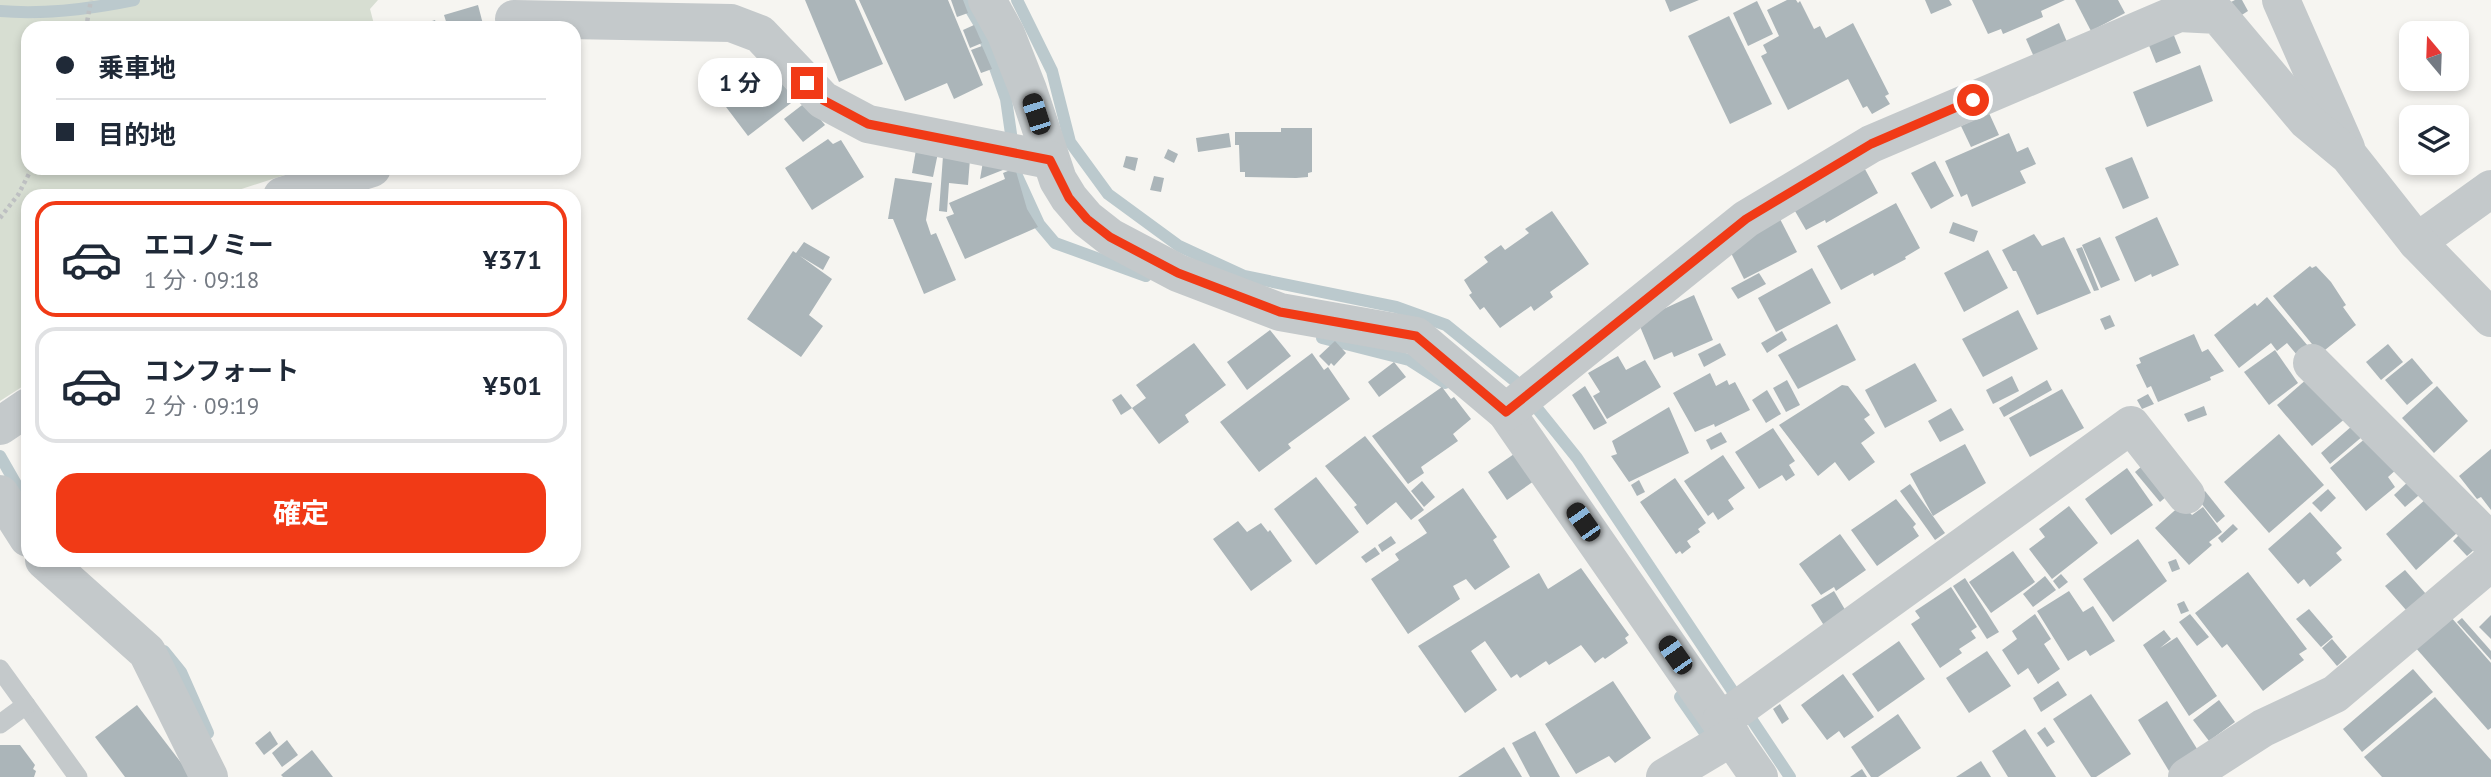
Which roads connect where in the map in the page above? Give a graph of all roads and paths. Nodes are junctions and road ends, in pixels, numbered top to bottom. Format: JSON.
{"nodes":[{"id":1,"x":91,"y":0,"type":"edge"},
{"id":2,"x":987,"y":0,"type":"edge"},
{"id":3,"x":2281,"y":0,"type":"edge"},
{"id":4,"x":514,"y":16,"type":"edge"},
{"id":5,"x":88,"y":21,"type":"edge"},
{"id":6,"x":1026,"y":155,"type":"junction"},
{"id":7,"x":2349,"y":156,"type":"junction"},
{"id":8,"x":350,"y":175,"type":"edge"},
{"id":9,"x":21,"y":189,"type":"edge"},
{"id":10,"x":304,"y":189,"type":"edge"},
{"id":11,"x":2491,"y":190,"type":"edge"},
{"id":12,"x":0,"y":218,"type":"edge"},
{"id":13,"x":2425,"y":236,"type":"junction"},
{"id":14,"x":2491,"y":318,"type":"edge"},
{"id":15,"x":2312,"y":363,"type":"dead end"},
{"id":16,"x":1519,"y":402,"type":"junction"},
{"id":17,"x":21,"y":412,"type":"edge"},
{"id":18,"x":0,"y":426,"type":"edge"},
{"id":19,"x":0,"y":494,"type":"edge"},
{"id":20,"x":2186,"y":495,"type":"dead end"},
{"id":21,"x":21,"y":527,"type":"edge"},
{"id":22,"x":2491,"y":542,"type":"edge"},
{"id":23,"x":2491,"y":562,"type":"edge"},
{"id":24,"x":52,"y":567,"type":"edge"},
{"id":25,"x":0,"y":669,"type":"edge"},
{"id":26,"x":26,"y":705,"type":"junction"},
{"id":27,"x":0,"y":724,"type":"edge"},
{"id":28,"x":1728,"y":728,"type":"junction"},
{"id":29,"x":78,"y":777,"type":"edge"},
{"id":30,"x":209,"y":777,"type":"edge"},
{"id":31,"x":1665,"y":777,"type":"edge"},
{"id":32,"x":1759,"y":777,"type":"edge"},
{"id":33,"x":2188,"y":777,"type":"edge"}],
"edges":[{"from":1,"to":5,"type":"path"},
{"from":2,"to":6,"type":"street"},
{"from":3,"to":7,"type":"street"},
{"from":4,"to":6,"type":"street"},
{"from":6,"to":16,"type":"street"},
{"from":7,"to":13,"type":"street"},
{"from":7,"to":16,"type":"street"},
{"from":8,"to":10,"type":"street"},
{"from":9,"to":12,"type":"path"},
{"from":11,"to":13,"type":"street"},
{"from":13,"to":14,"type":"street"},
{"from":15,"to":22,"type":"street"},
{"from":16,"to":28,"type":"street"},
{"from":17,"to":18,"type":"street"},
{"from":19,"to":21,"type":"street"},
{"from":20,"to":28,"type":"street"},
{"from":23,"to":33,"type":"street"},
{"from":24,"to":30,"type":"street"},
{"from":25,"to":26,"type":"lane"},
{"from":26,"to":27,"type":"lane"},
{"from":26,"to":29,"type":"lane"},
{"from":28,"to":31,"type":"street"},
{"from":28,"to":32,"type":"street"}]}
